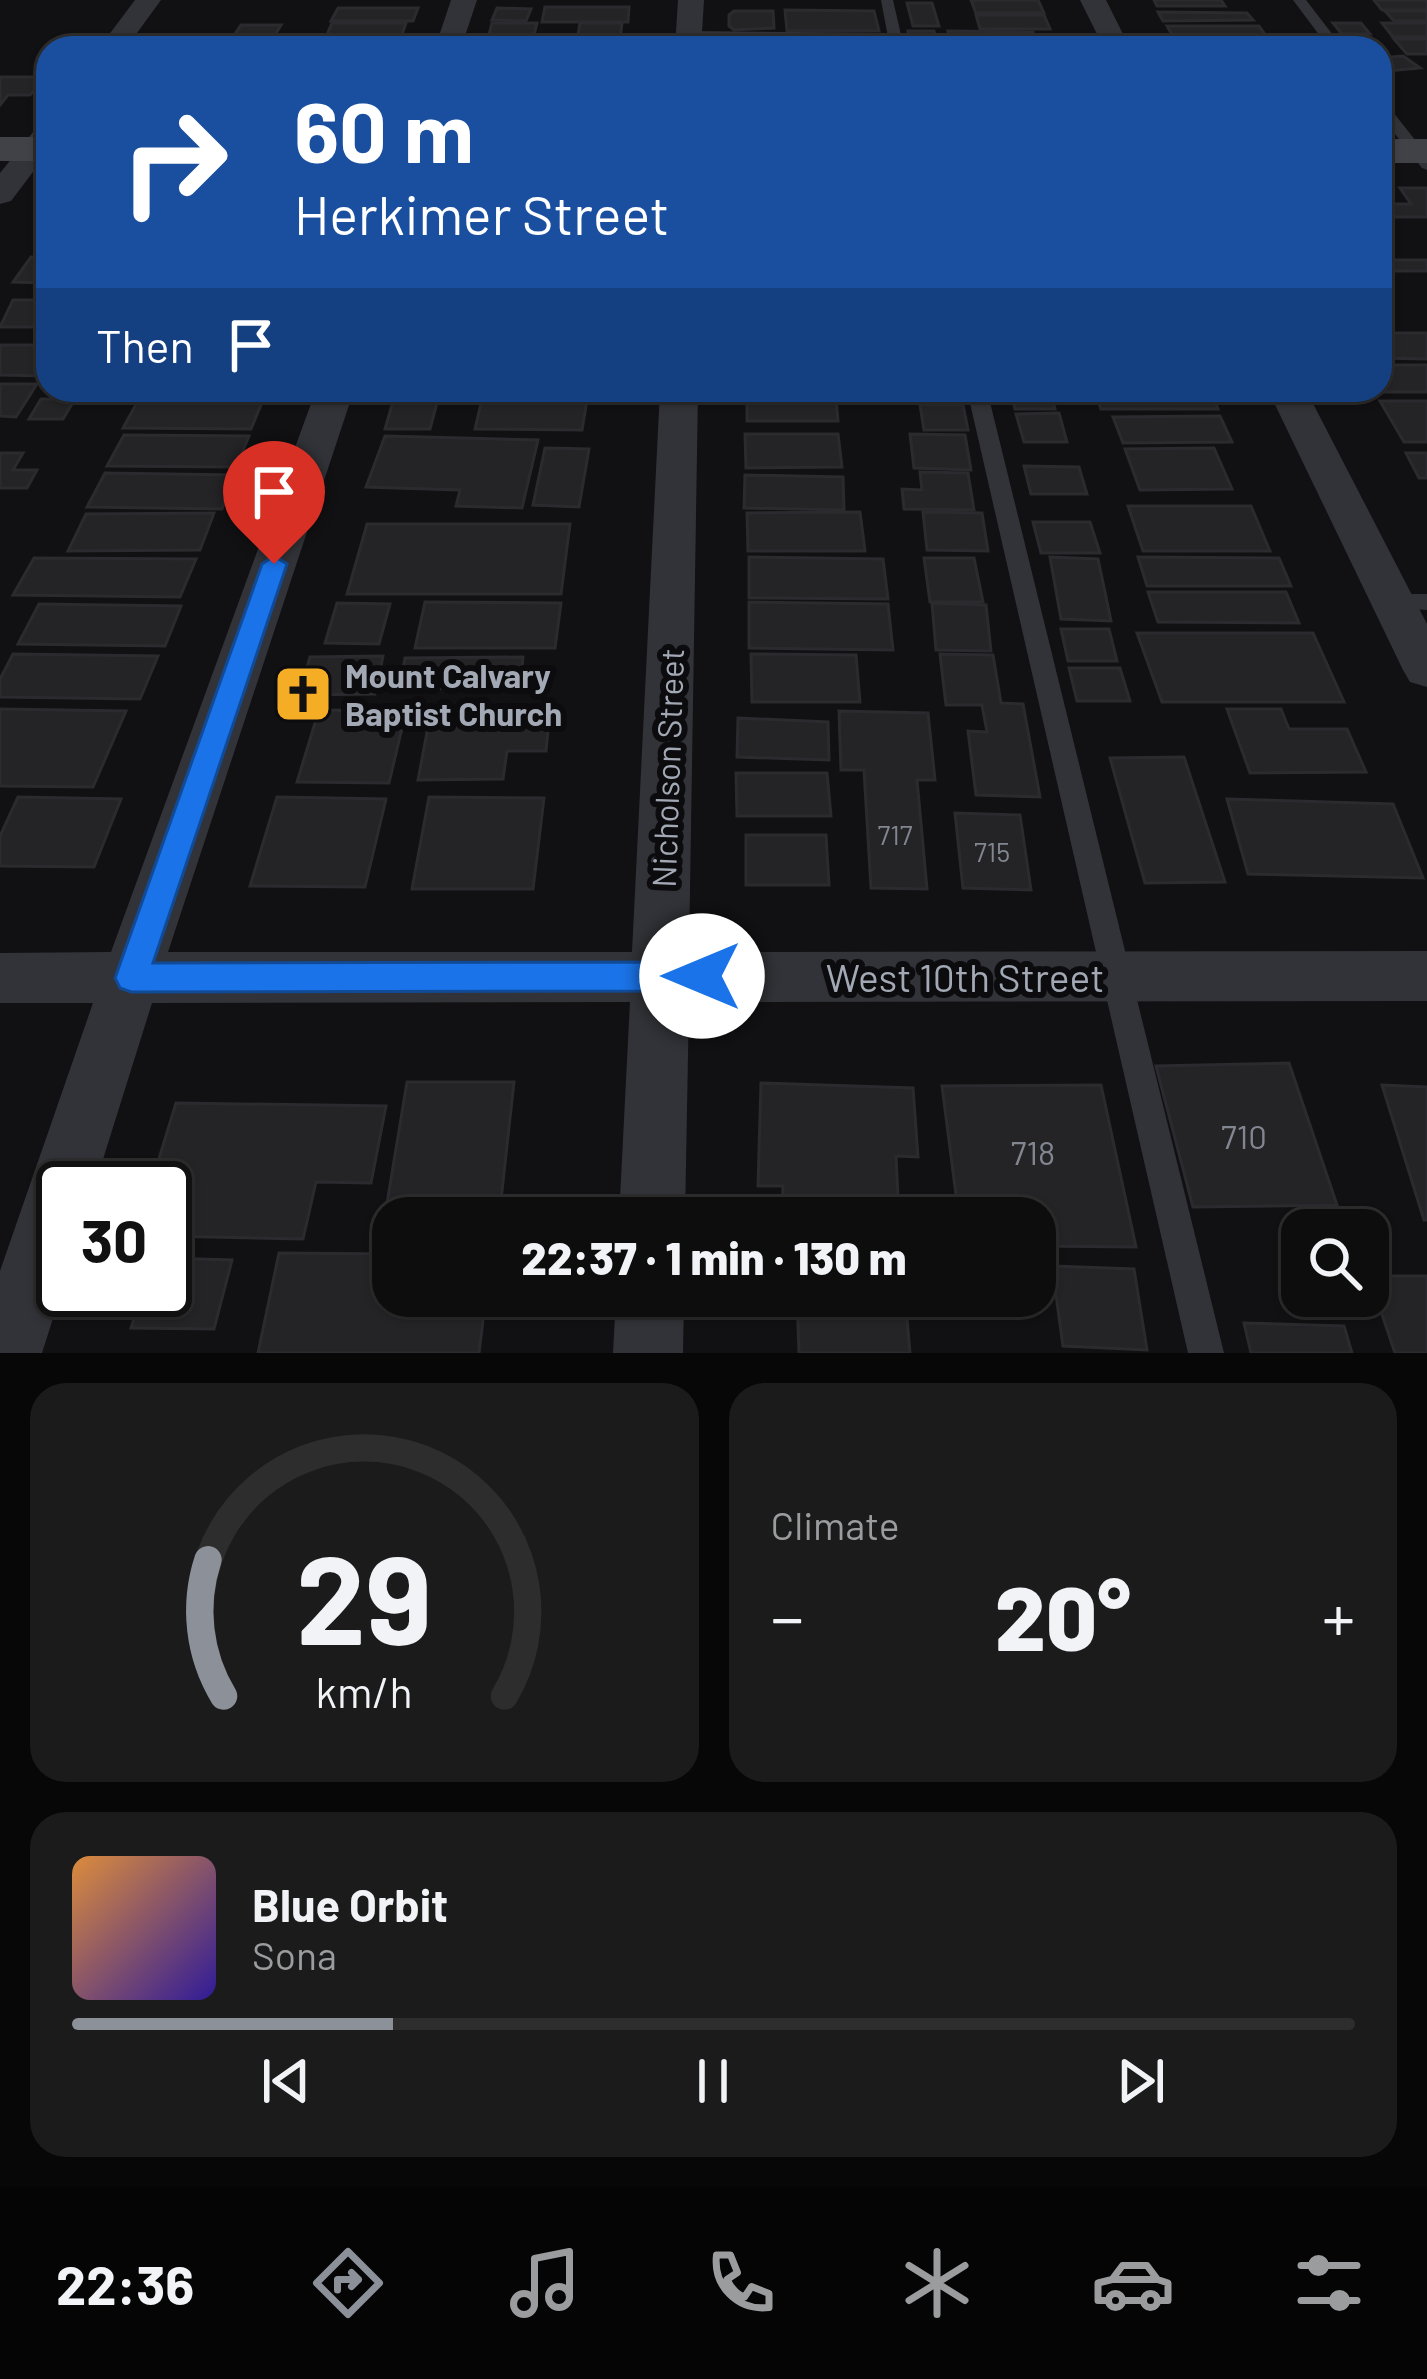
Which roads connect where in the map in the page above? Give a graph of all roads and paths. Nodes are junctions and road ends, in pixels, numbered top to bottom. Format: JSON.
{"nodes":[{"id":1,"x":148,"y":0,"type":"edge"},
{"id":2,"x":464,"y":0,"type":"edge"},
{"id":3,"x":691,"y":0,"type":"edge"},
{"id":4,"x":886,"y":0,"type":"edge"},
{"id":5,"x":1093,"y":0,"type":"edge"},
{"id":6,"x":1299,"y":0,"type":"edge"},
{"id":7,"x":121,"y":36,"type":"edge"},
{"id":8,"x":452,"y":36,"type":"edge"},
{"id":9,"x":688,"y":36,"type":"edge"},
{"id":10,"x":894,"y":36,"type":"edge"},
{"id":11,"x":1111,"y":36,"type":"edge"},
{"id":12,"x":1327,"y":36,"type":"edge"},
{"id":13,"x":1392,"y":123,"type":"edge"},
{"id":14,"x":33,"y":145,"type":"edge"},
{"id":15,"x":1413,"y":155,"type":"edge"},
{"id":16,"x":0,"y":194,"type":"edge"},
{"id":17,"x":331,"y":402,"type":"edge"},
{"id":18,"x":679,"y":402,"type":"edge"},
{"id":19,"x":980,"y":402,"type":"edge"},
{"id":20,"x":1294,"y":402,"type":"edge"},
{"id":21,"x":1410,"y":602,"type":"edge"},
{"id":22,"x":1427,"y":670,"type":"edge"},
{"id":23,"x":660,"y":976,"type":"junction"},
{"id":24,"x":1119,"y":976,"type":"junction"},
{"id":25,"x":1427,"y":976,"type":"edge"},
{"id":26,"x":0,"y":978,"type":"edge"},
{"id":27,"x":131,"y":978,"type":"junction"},
{"id":28,"x":653,"y":1197,"type":"edge"},
{"id":29,"x":650,"y":1317,"type":"edge"},
{"id":30,"x":7,"y":1353,"type":"edge"},
{"id":31,"x":649,"y":1353,"type":"edge"},
{"id":32,"x":1207,"y":1353,"type":"edge"}],
"edges":[{"from":1,"to":7,"type":"street"},
{"from":2,"to":8,"type":"street"},
{"from":3,"to":9,"type":"street"},
{"from":4,"to":10,"type":"lane"},
{"from":5,"to":11,"type":"street"},
{"from":6,"to":12,"type":"lane"},
{"from":13,"to":15,"type":"lane"},
{"from":14,"to":16,"type":"street"},
{"from":17,"to":27,"type":"street"},
{"from":18,"to":23,"type":"street","name":"Nicholson Street"},
{"from":19,"to":24,"type":"lane"},
{"from":20,"to":21,"type":"street"},
{"from":21,"to":22,"type":"street"},
{"from":23,"to":24,"type":"street","name":"West 10th Street"},
{"from":23,"to":27,"type":"street","name":"West 10th Street"},
{"from":23,"to":28,"type":"street","name":"Nicholson Street"},
{"from":24,"to":25,"type":"street","name":"West 10th Street"},
{"from":24,"to":32,"type":"lane"},
{"from":26,"to":27,"type":"street","name":"West 10th Street"},
{"from":27,"to":30,"type":"street"},
{"from":29,"to":31,"type":"street"}]}
